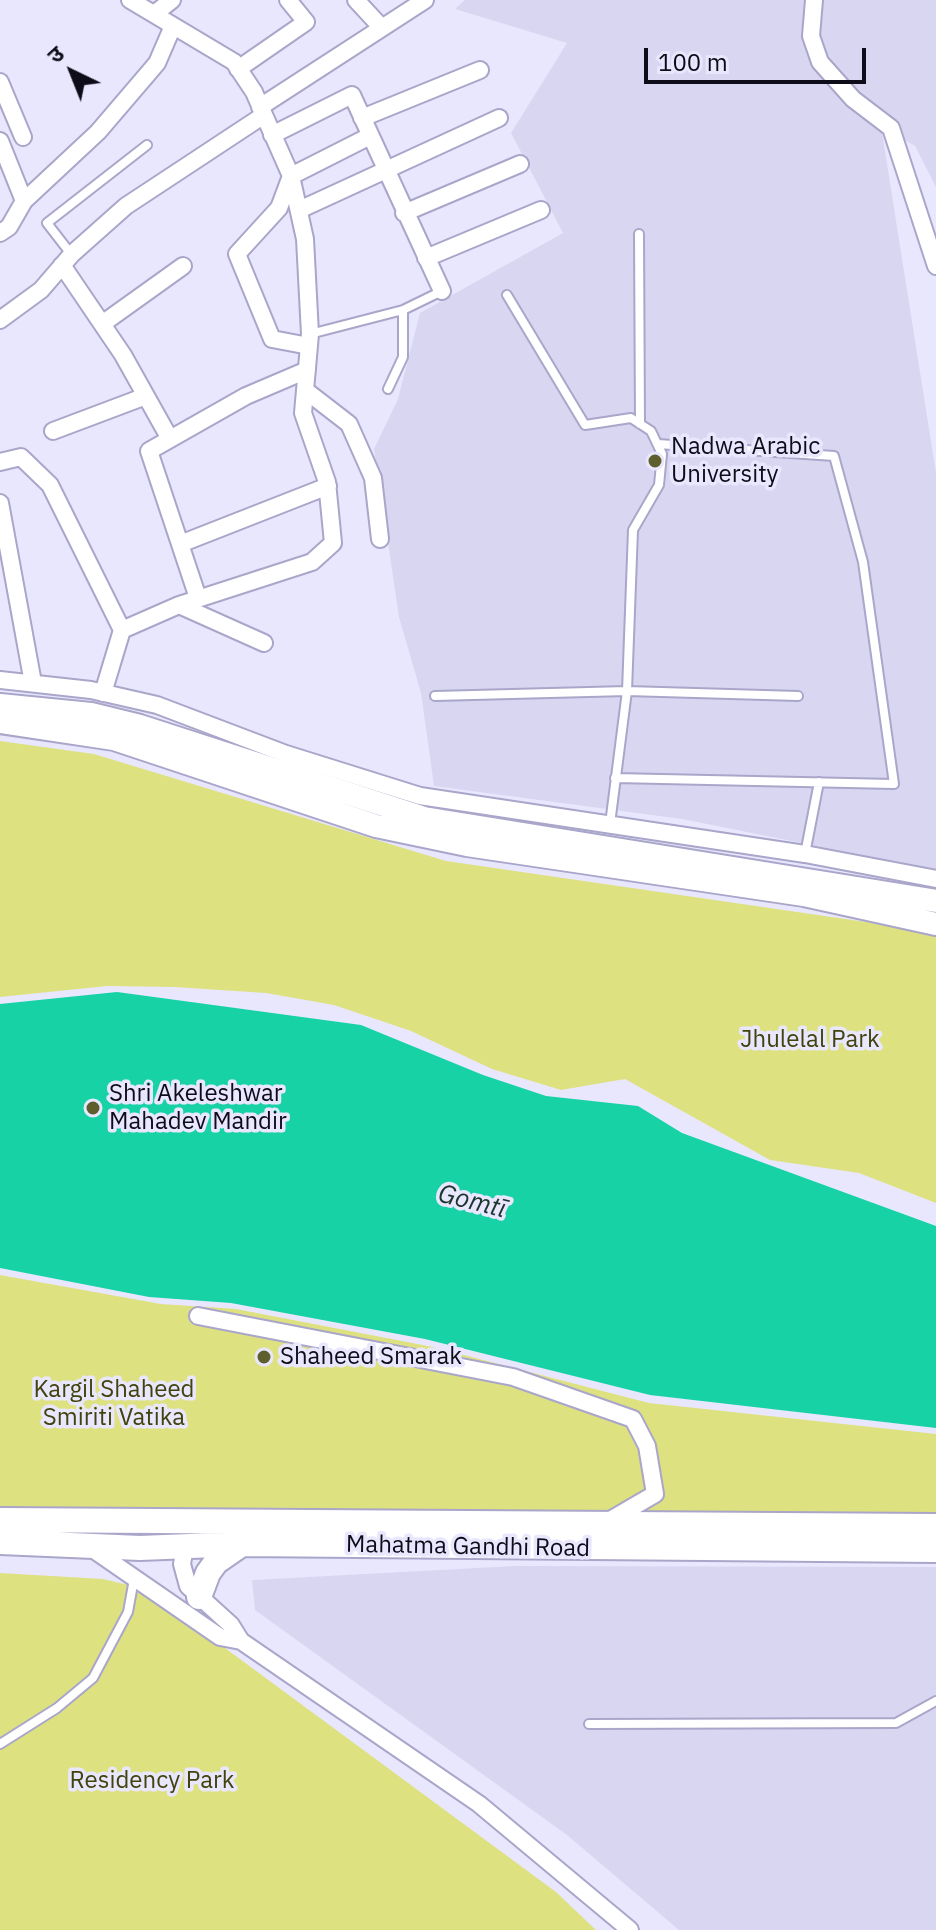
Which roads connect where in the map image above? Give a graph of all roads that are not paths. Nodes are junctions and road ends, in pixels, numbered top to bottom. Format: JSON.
{"nodes":[{"id":1,"x":172,"y":0,"type":"edge"},
{"id":2,"x":288,"y":0,"type":"edge"},
{"id":3,"x":356,"y":0,"type":"edge"},
{"id":4,"x":425,"y":0,"type":"edge"},
{"id":5,"x":814,"y":0,"type":"edge"},
{"id":6,"x":143,"y":5,"type":"edge"},
{"id":7,"x":173,"y":26,"type":"junction"},
{"id":8,"x":382,"y":28,"type":"junction"},
{"id":9,"x":238,"y":69,"type":"junction"},
{"id":10,"x":480,"y":70,"type":"dead end"},
{"id":11,"x":0,"y":82,"type":"edge"},
{"id":12,"x":262,"y":111,"type":"junction"},
{"id":13,"x":362,"y":118,"type":"junction"},
{"id":14,"x":499,"y":118,"type":"dead end"},
{"id":15,"x":272,"y":135,"type":"junction"},
{"id":16,"x":370,"y":136,"type":"junction"},
{"id":17,"x":23,"y":137,"type":"dead end"},
{"id":18,"x":0,"y":141,"type":"edge"},
{"id":19,"x":147,"y":145,"type":"dead end"},
{"id":20,"x":520,"y":164,"type":"dead end"},
{"id":21,"x":384,"y":171,"type":"junction"},
{"id":22,"x":291,"y":176,"type":"junction"},
{"id":23,"x":24,"y":201,"type":"junction"},
{"id":24,"x":299,"y":210,"type":"junction"},
{"id":25,"x":541,"y":210,"type":"dead end"},
{"id":26,"x":404,"y":213,"type":"junction"},
{"id":27,"x":0,"y":233,"type":"edge"},
{"id":28,"x":639,"y":234,"type":"dead end"},
{"id":29,"x":426,"y":258,"type":"junction"},
{"id":30,"x":67,"y":260,"type":"junction"},
{"id":31,"x":183,"y":266,"type":"dead end"},
{"id":32,"x":936,"y":266,"type":"edge"},
{"id":33,"x":442,"y":291,"type":"joint"},
{"id":34,"x":507,"y":295,"type":"dead end"},
{"id":35,"x":403,"y":310,"type":"junction"},
{"id":36,"x":0,"y":320,"type":"edge"},
{"id":37,"x":102,"y":324,"type":"junction"},
{"id":38,"x":310,"y":340,"type":"junction"},
{"id":39,"x":307,"y":370,"type":"junction"},
{"id":40,"x":388,"y":389,"type":"dead end"},
{"id":41,"x":305,"y":390,"type":"junction"},
{"id":42,"x":146,"y":396,"type":"junction"},
{"id":43,"x":640,"y":424,"type":"junction"},
{"id":44,"x":53,"y":431,"type":"dead end"},
{"id":45,"x":170,"y":439,"type":"junction"},
{"id":46,"x":658,"y":444,"type":"junction"},
{"id":47,"x":0,"y":462,"type":"edge"},
{"id":48,"x":328,"y":486,"type":"junction"},
{"id":49,"x":0,"y":503,"type":"edge"},
{"id":50,"x":380,"y":539,"type":"dead end"},
{"id":51,"x":180,"y":544,"type":"junction"},
{"id":52,"x":198,"y":598,"type":"junction"},
{"id":53,"x":179,"y":605,"type":"junction"},
{"id":54,"x":122,"y":630,"type":"junction"},
{"id":55,"x":264,"y":643,"type":"dead end"},
{"id":56,"x":0,"y":680,"type":"edge"},
{"id":57,"x":33,"y":683,"type":"junction"},
{"id":58,"x":627,"y":691,"type":"junction"},
{"id":59,"x":103,"y":693,"type":"junction"},
{"id":60,"x":435,"y":696,"type":"dead end"},
{"id":61,"x":798,"y":696,"type":"dead end"},
{"id":62,"x":0,"y":705,"type":"edge"},
{"id":63,"x":0,"y":722,"type":"edge"},
{"id":64,"x":615,"y":778,"type":"junction"},
{"id":65,"x":819,"y":782,"type":"junction"},
{"id":66,"x":610,"y":824,"type":"junction"},
{"id":67,"x":805,"y":854,"type":"junction"},
{"id":68,"x":936,"y":879,"type":"edge"},
{"id":69,"x":936,"y":901,"type":"edge"},
{"id":70,"x":936,"y":924,"type":"edge"},
{"id":71,"x":198,"y":1316,"type":"dead end"},
{"id":72,"x":0,"y":1520,"type":"edge"},
{"id":73,"x":602,"y":1525,"type":"junction"},
{"id":74,"x":936,"y":1526,"type":"edge"},
{"id":75,"x":0,"y":1542,"type":"edge"},
{"id":76,"x":242,"y":1544,"type":"junction"},
{"id":77,"x":89,"y":1547,"type":"junction"},
{"id":78,"x":185,"y":1547,"type":"junction"},
{"id":79,"x":936,"y":1550,"type":"edge"},
{"id":80,"x":135,"y":1577,"type":"junction"},
{"id":81,"x":199,"y":1597,"type":"junction"},
{"id":82,"x":241,"y":1641,"type":"junction"},
{"id":83,"x":936,"y":1701,"type":"edge"},
{"id":84,"x":589,"y":1724,"type":"dead end"},
{"id":85,"x":0,"y":1744,"type":"edge"},
{"id":86,"x":630,"y":1930,"type":"edge"}],
"edges":[{"from":1,"to":6,"type":"street"},
{"from":2,"to":9,"type":"street"},
{"from":3,"to":8,"type":"street"},
{"from":4,"to":8,"type":"street"},
{"from":5,"to":32,"type":"street"},
{"from":6,"to":7,"type":"street"},
{"from":7,"to":9,"type":"street"},
{"from":7,"to":23,"type":"street"},
{"from":8,"to":12,"type":"street"},
{"from":9,"to":12,"type":"street"},
{"from":10,"to":13,"type":"street"},
{"from":11,"to":17,"type":"street"},
{"from":12,"to":15,"type":"street"},
{"from":12,"to":30,"type":"street"},
{"from":13,"to":15,"type":"street"},
{"from":13,"to":16,"type":"street"},
{"from":14,"to":21,"type":"street"},
{"from":15,"to":22,"type":"street"},
{"from":16,"to":21,"type":"street"},
{"from":16,"to":22,"type":"street"},
{"from":18,"to":23,"type":"street"},
{"from":19,"to":30,"type":"lane"},
{"from":20,"to":26,"type":"street"},
{"from":21,"to":24,"type":"street"},
{"from":21,"to":26,"type":"street"},
{"from":22,"to":24,"type":"street"},
{"from":22,"to":38,"type":"street"},
{"from":23,"to":27,"type":"street"},
{"from":24,"to":38,"type":"street"},
{"from":25,"to":29,"type":"street"},
{"from":26,"to":29,"type":"street"},
{"from":28,"to":43,"type":"lane"},
{"from":29,"to":33,"type":"street"},
{"from":30,"to":36,"type":"street"},
{"from":30,"to":37,"type":"street"},
{"from":31,"to":37,"type":"street"},
{"from":33,"to":35,"type":"lane"},
{"from":34,"to":43,"type":"lane"},
{"from":35,"to":38,"type":"lane"},
{"from":35,"to":40,"type":"lane"},
{"from":37,"to":42,"type":"street"},
{"from":38,"to":39,"type":"street"},
{"from":39,"to":41,"type":"street"},
{"from":39,"to":45,"type":"street"},
{"from":41,"to":48,"type":"street"},
{"from":41,"to":50,"type":"street"},
{"from":42,"to":44,"type":"street"},
{"from":42,"to":45,"type":"street"},
{"from":43,"to":46,"type":"lane"},
{"from":45,"to":51,"type":"street"},
{"from":46,"to":58,"type":"lane"},
{"from":46,"to":65,"type":"lane"},
{"from":47,"to":54,"type":"street"},
{"from":48,"to":51,"type":"street"},
{"from":48,"to":52,"type":"street"},
{"from":49,"to":57,"type":"street"},
{"from":51,"to":52,"type":"street"},
{"from":52,"to":53,"type":"street"},
{"from":53,"to":54,"type":"street"},
{"from":53,"to":55,"type":"street"},
{"from":54,"to":59,"type":"street"},
{"from":56,"to":57,"type":"street"},
{"from":57,"to":59,"type":"street"},
{"from":58,"to":60,"type":"lane"},
{"from":58,"to":61,"type":"lane"},
{"from":58,"to":64,"type":"lane"},
{"from":59,"to":66,"type":"street"},
{"from":62,"to":69,"type":"street"},
{"from":63,"to":70,"type":"street"},
{"from":64,"to":65,"type":"lane"},
{"from":64,"to":66,"type":"lane"},
{"from":65,"to":67,"type":"lane"},
{"from":66,"to":67,"type":"street"},
{"from":67,"to":68,"type":"street"},
{"from":71,"to":73,"type":"street"},
{"from":72,"to":73,"type":"main road","name":"Mahatma Gandhi Road"},
{"from":73,"to":74,"type":"main road","name":"Mahatma Gandhi Road"},
{"from":75,"to":77,"type":"main road","name":"Mahatma Gandhi Road"},
{"from":76,"to":78,"type":"main road","name":"Mahatma Gandhi Road"},
{"from":76,"to":79,"type":"main road","name":"Mahatma Gandhi Road"},
{"from":76,"to":81,"type":"main road"},
{"from":77,"to":78,"type":"main road","name":"Mahatma Gandhi Road"},
{"from":77,"to":80,"type":"street"},
{"from":78,"to":81,"type":"street"},
{"from":80,"to":82,"type":"street"},
{"from":80,"to":85,"type":"lane"},
{"from":81,"to":82,"type":"street"},
{"from":82,"to":86,"type":"street"},
{"from":83,"to":84,"type":"lane"}]}
